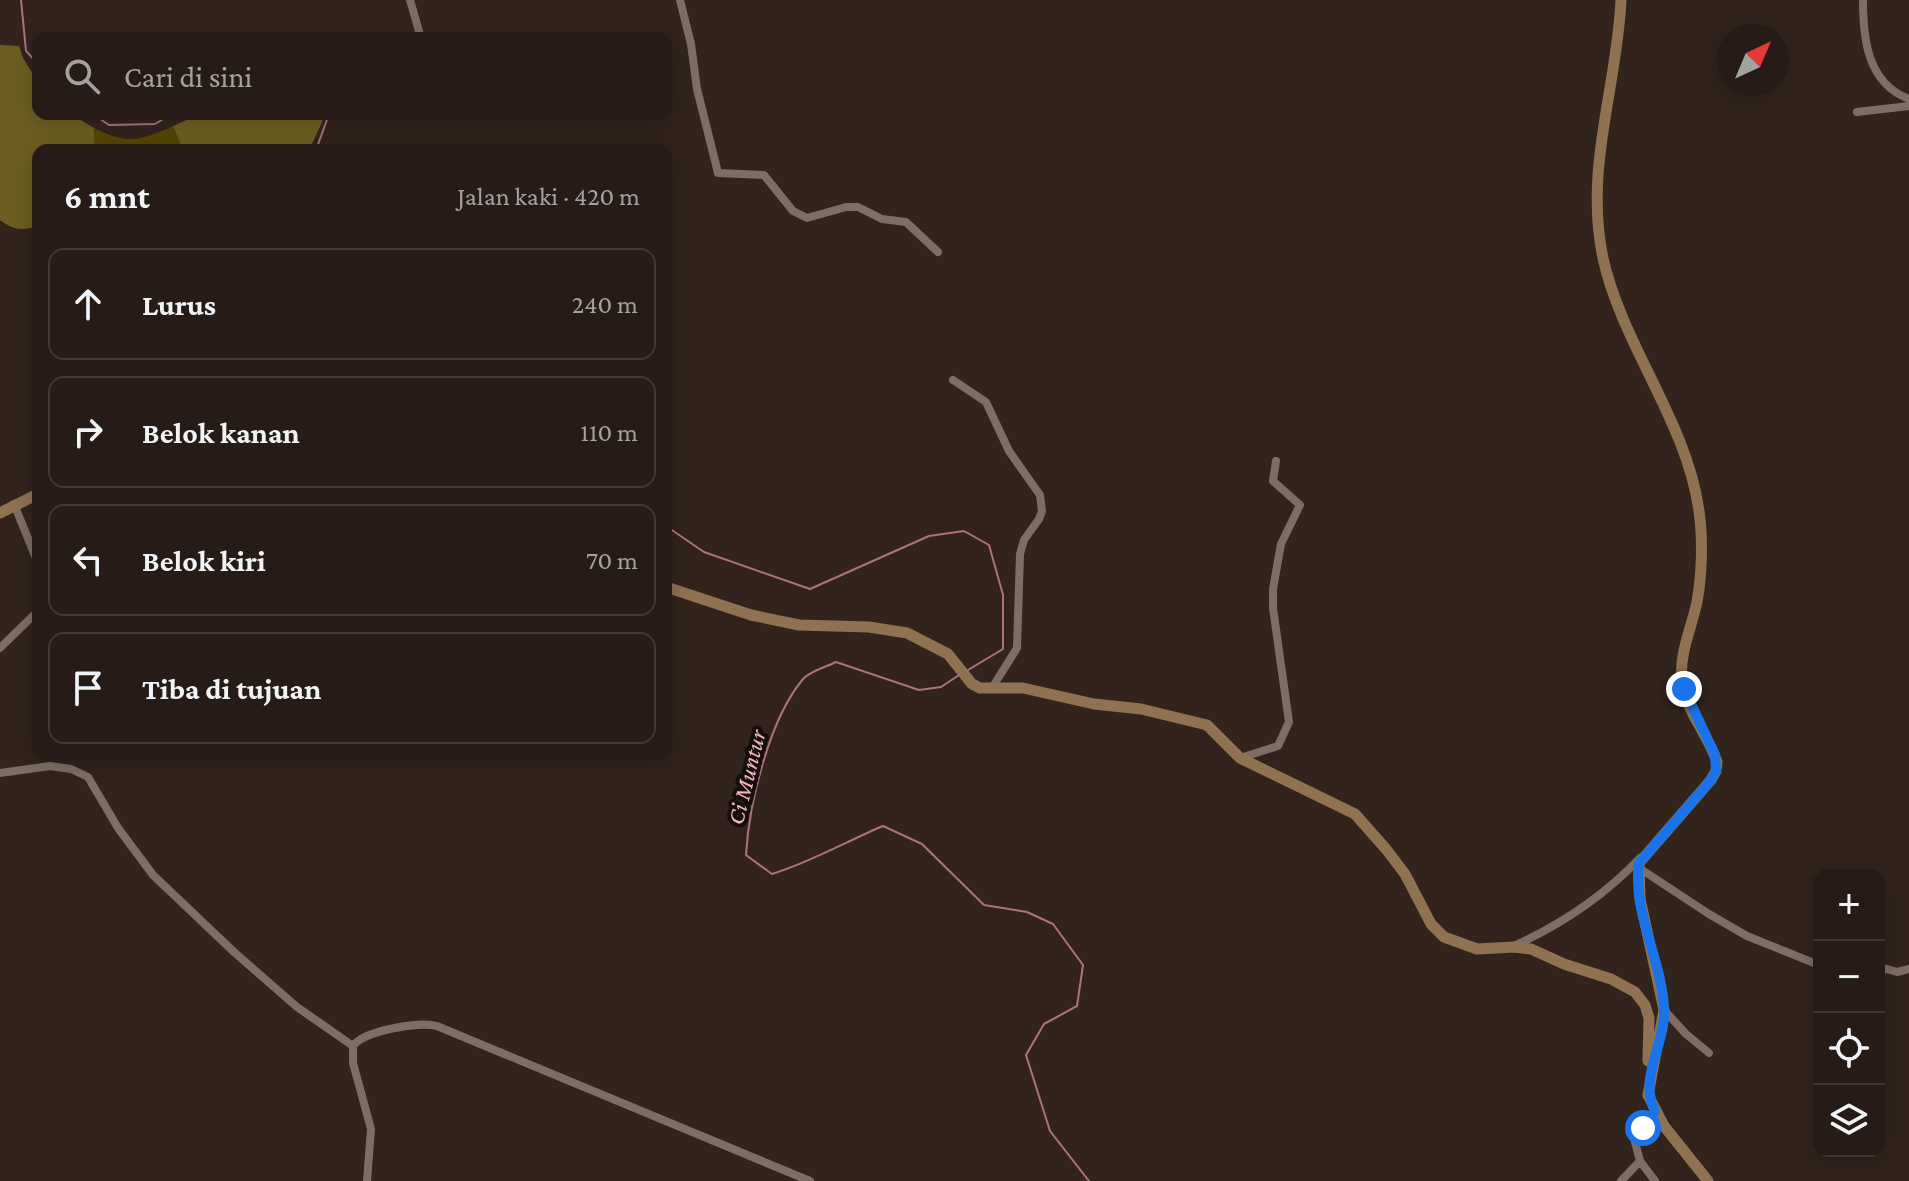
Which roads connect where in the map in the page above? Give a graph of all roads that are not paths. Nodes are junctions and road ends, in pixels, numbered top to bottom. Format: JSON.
{"nodes":[{"id":1,"x":410,"y":0,"type":"edge"},
{"id":2,"x":680,"y":0,"type":"edge"},
{"id":3,"x":1621,"y":0,"type":"edge"},
{"id":4,"x":1863,"y":0,"type":"edge"},
{"id":5,"x":419,"y":32,"type":"edge"},
{"id":6,"x":1909,"y":99,"type":"edge"},
{"id":7,"x":1909,"y":106,"type":"edge"},
{"id":8,"x":1857,"y":112,"type":"dead end"},
{"id":9,"x":938,"y":252,"type":"dead end"},
{"id":10,"x":953,"y":380,"type":"dead end"},
{"id":11,"x":1276,"y":461,"type":"dead end"},
{"id":12,"x":32,"y":496,"type":"edge"},
{"id":13,"x":14,"y":504,"type":"junction"},
{"id":14,"x":0,"y":513,"type":"edge"},
{"id":15,"x":32,"y":548,"type":"edge"},
{"id":16,"x":672,"y":589,"type":"edge"},
{"id":17,"x":32,"y":617,"type":"edge"},
{"id":18,"x":0,"y":648,"type":"edge"},
{"id":19,"x":992,"y":688,"type":"junction"},
{"id":20,"x":1240,"y":758,"type":"junction"},
{"id":21,"x":0,"y":773,"type":"edge"},
{"id":22,"x":1644,"y":854,"type":"junction"},
{"id":23,"x":1638,"y":868,"type":"junction"},
{"id":24,"x":1514,"y":947,"type":"junction"},
{"id":25,"x":1813,"y":963,"type":"edge"},
{"id":26,"x":1909,"y":969,"type":"edge"},
{"id":27,"x":1885,"y":970,"type":"edge"},
{"id":28,"x":1664,"y":1010,"type":"junction"},
{"id":29,"x":353,"y":1046,"type":"junction"},
{"id":30,"x":1709,"y":1053,"type":"dead end"},
{"id":31,"x":1648,"y":1095,"type":"junction"},
{"id":32,"x":1655,"y":1111,"type":"junction"},
{"id":33,"x":1640,"y":1161,"type":"junction"},
{"id":34,"x":367,"y":1181,"type":"edge"},
{"id":35,"x":810,"y":1181,"type":"edge"},
{"id":36,"x":1621,"y":1181,"type":"edge"},
{"id":37,"x":1655,"y":1181,"type":"edge"},
{"id":38,"x":1708,"y":1181,"type":"edge"}],
"edges":[{"from":1,"to":5,"type":"street"},
{"from":2,"to":9,"type":"street"},
{"from":3,"to":22,"type":"main road"},
{"from":4,"to":6,"type":"street"},
{"from":7,"to":8,"type":"street"},
{"from":10,"to":19,"type":"street"},
{"from":11,"to":20,"type":"street"},
{"from":12,"to":13,"type":"main road"},
{"from":13,"to":14,"type":"main road"},
{"from":13,"to":15,"type":"street"},
{"from":16,"to":19,"type":"main road"},
{"from":17,"to":18,"type":"street"},
{"from":19,"to":20,"type":"main road"},
{"from":20,"to":24,"type":"main road"},
{"from":21,"to":29,"type":"street"},
{"from":22,"to":23,"type":"main road"},
{"from":22,"to":24,"type":"street"},
{"from":23,"to":25,"type":"street"},
{"from":23,"to":28,"type":"main road"},
{"from":24,"to":31,"type":"main road"},
{"from":26,"to":27,"type":"street"},
{"from":28,"to":30,"type":"street"},
{"from":28,"to":31,"type":"main road"},
{"from":29,"to":34,"type":"street"},
{"from":29,"to":35,"type":"street"},
{"from":31,"to":32,"type":"main road"},
{"from":32,"to":33,"type":"street"},
{"from":32,"to":38,"type":"main road"},
{"from":33,"to":36,"type":"street"},
{"from":33,"to":37,"type":"street"}]}
